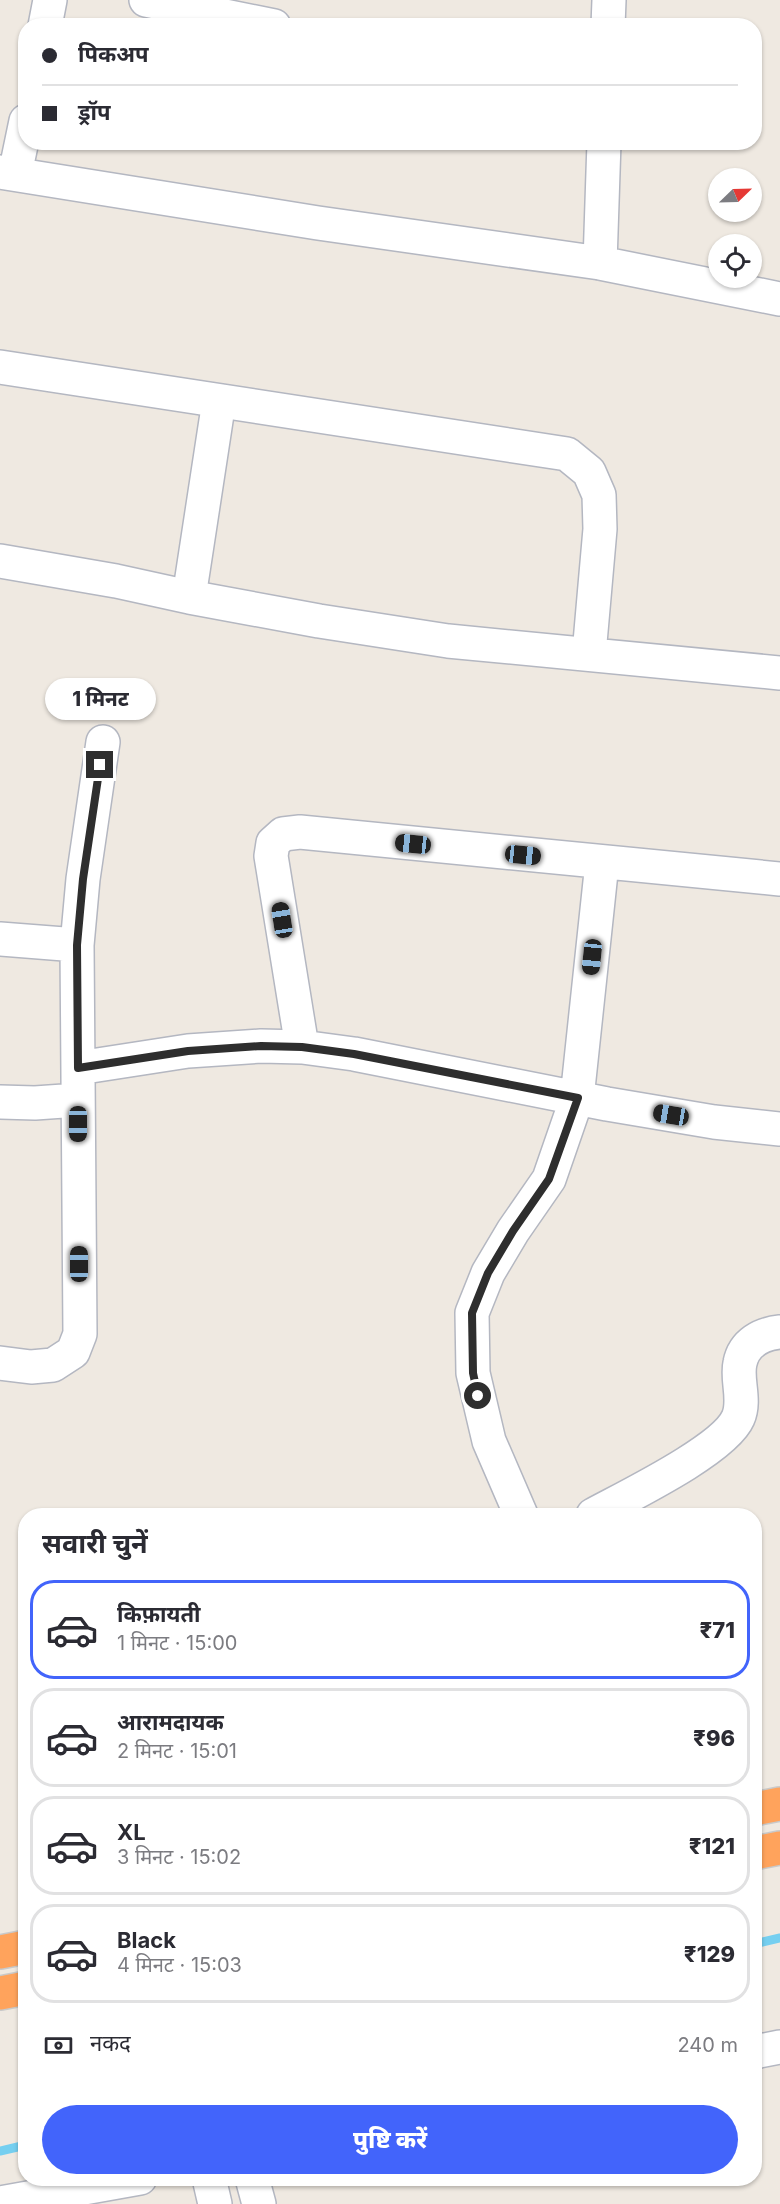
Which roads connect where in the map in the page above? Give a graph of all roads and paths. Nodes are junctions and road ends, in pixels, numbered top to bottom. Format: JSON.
{"nodes":[{"id":1,"x":50,"y":0,"type":"edge"},
{"id":2,"x":146,"y":0,"type":"edge"},
{"id":3,"x":609,"y":0,"type":"edge"},
{"id":4,"x":47,"y":18,"type":"edge"},
{"id":5,"x":235,"y":18,"type":"edge"},
{"id":6,"x":608,"y":18,"type":"edge"},
{"id":7,"x":18,"y":143,"type":"edge"},
{"id":8,"x":604,"y":150,"type":"edge"},
{"id":9,"x":7,"y":173,"type":"edge"},
{"id":10,"x":600,"y":263,"type":"junction"},
{"id":11,"x":780,"y":299,"type":"edge"},
{"id":12,"x":0,"y":367,"type":"edge"},
{"id":13,"x":219,"y":401,"type":"junction"},
{"id":14,"x":0,"y":561,"type":"edge"},
{"id":15,"x":189,"y":597,"type":"junction"},
{"id":16,"x":589,"y":654,"type":"junction"},
{"id":17,"x":780,"y":673,"type":"edge"},
{"id":18,"x":103,"y":742,"type":"dead end"},
{"id":19,"x":602,"y":863,"type":"junction"},
{"id":20,"x":780,"y":879,"type":"edge"},
{"id":21,"x":0,"y":939,"type":"edge"},
{"id":22,"x":77,"y":945,"type":"junction"},
{"id":23,"x":302,"y":1047,"type":"junction"},
{"id":24,"x":78,"y":1084,"type":"junction"},
{"id":25,"x":578,"y":1098,"type":"junction"},
{"id":26,"x":0,"y":1102,"type":"edge"},
{"id":27,"x":780,"y":1129,"type":"edge"},
{"id":28,"x":780,"y":1332,"type":"edge"},
{"id":29,"x":0,"y":1363,"type":"edge"},
{"id":30,"x":518,"y":1508,"type":"edge"},
{"id":31,"x":606,"y":1508,"type":"edge"},
{"id":32,"x":780,"y":1804,"type":"edge"},
{"id":33,"x":762,"y":1807,"type":"edge"},
{"id":34,"x":780,"y":1848,"type":"edge"},
{"id":35,"x":762,"y":1851,"type":"edge"},
{"id":36,"x":18,"y":1949,"type":"edge"},
{"id":37,"x":0,"y":1952,"type":"edge"},
{"id":38,"x":18,"y":1990,"type":"edge"},
{"id":39,"x":0,"y":1993,"type":"edge"},
{"id":40,"x":780,"y":2047,"type":"edge"},
{"id":41,"x":762,"y":2050,"type":"edge"},
{"id":42,"x":95,"y":2186,"type":"edge"},
{"id":43,"x":211,"y":2186,"type":"edge"},
{"id":44,"x":254,"y":2186,"type":"edge"},
{"id":45,"x":0,"y":2203,"type":"edge"},
{"id":46,"x":215,"y":2204,"type":"edge"},
{"id":47,"x":259,"y":2204,"type":"edge"}],
"edges":[{"from":1,"to":4,"type":"street"},
{"from":2,"to":5,"type":"street"},
{"from":3,"to":6,"type":"street"},
{"from":7,"to":9,"type":"street"},
{"from":8,"to":10,"type":"street"},
{"from":9,"to":10,"type":"street"},
{"from":10,"to":11,"type":"street"},
{"from":12,"to":13,"type":"street"},
{"from":13,"to":15,"type":"street"},
{"from":13,"to":16,"type":"street"},
{"from":14,"to":15,"type":"street"},
{"from":15,"to":16,"type":"street"},
{"from":16,"to":17,"type":"street"},
{"from":18,"to":22,"type":"street"},
{"from":19,"to":20,"type":"street"},
{"from":19,"to":23,"type":"street"},
{"from":19,"to":25,"type":"street"},
{"from":21,"to":22,"type":"street"},
{"from":22,"to":24,"type":"street"},
{"from":23,"to":24,"type":"street"},
{"from":23,"to":25,"type":"street"},
{"from":24,"to":26,"type":"street"},
{"from":24,"to":29,"type":"street"},
{"from":25,"to":27,"type":"street"},
{"from":25,"to":30,"type":"street"},
{"from":28,"to":31,"type":"street"},
{"from":32,"to":33,"type":"highway"},
{"from":34,"to":35,"type":"highway"},
{"from":36,"to":37,"type":"highway"},
{"from":38,"to":39,"type":"highway"},
{"from":40,"to":41,"type":"street"},
{"from":42,"to":45,"type":"street"},
{"from":43,"to":46,"type":"street"},
{"from":44,"to":47,"type":"street"}]}
